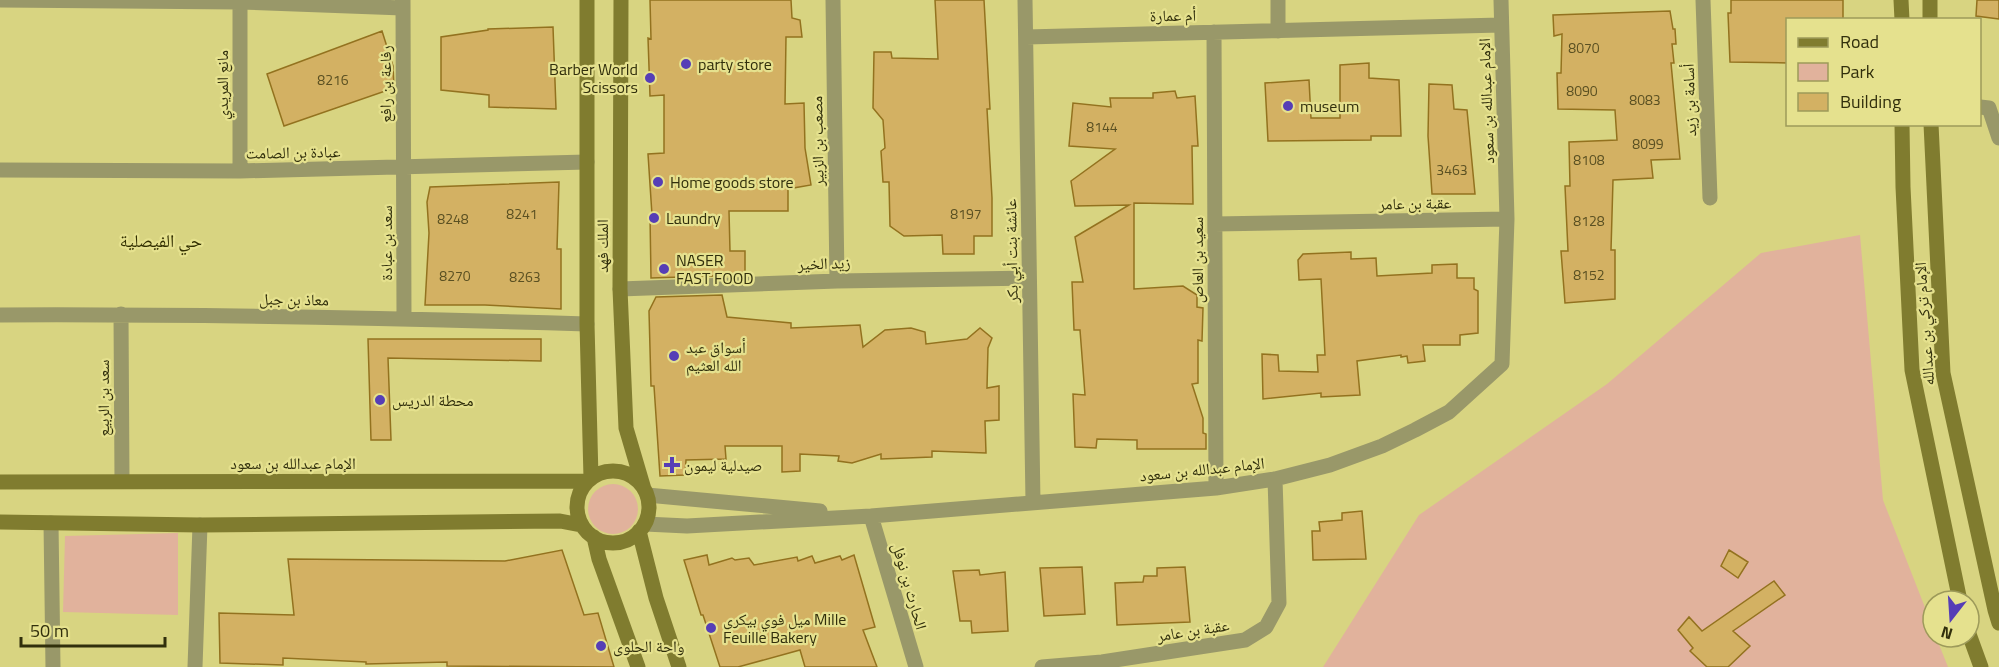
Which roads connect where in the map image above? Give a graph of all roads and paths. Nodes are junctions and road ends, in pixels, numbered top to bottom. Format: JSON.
{"nodes":[{"id":1,"x":0,"y":0,"type":"edge"},
{"id":2,"x":587,"y":0,"type":"edge"},
{"id":3,"x":621,"y":0,"type":"edge"},
{"id":4,"x":833,"y":0,"type":"edge"},
{"id":5,"x":1025,"y":0,"type":"edge"},
{"id":6,"x":1278,"y":0,"type":"edge"},
{"id":7,"x":1501,"y":0,"type":"edge"},
{"id":8,"x":1703,"y":0,"type":"edge"},
{"id":9,"x":1901,"y":0,"type":"edge"},
{"id":10,"x":1930,"y":0,"type":"edge"},
{"id":11,"x":85,"y":1,"type":"edge"},
{"id":12,"x":240,"y":1,"type":"edge"},
{"id":13,"x":403,"y":4,"type":"edge"},
{"id":14,"x":1902,"y":18,"type":"edge"},
{"id":15,"x":1930,"y":18,"type":"edge"},
{"id":16,"x":1501,"y":26,"type":"junction"},
{"id":17,"x":1278,"y":31,"type":"junction"},
{"id":18,"x":1214,"y":32,"type":"junction"},
{"id":19,"x":1026,"y":37,"type":"junction"},
{"id":20,"x":1981,"y":106,"type":"edge"},
{"id":21,"x":1902,"y":126,"type":"edge"},
{"id":22,"x":1931,"y":126,"type":"edge"},
{"id":23,"x":1999,"y":138,"type":"edge"},
{"id":24,"x":587,"y":162,"type":"junction"},
{"id":25,"x":404,"y":168,"type":"junction"},
{"id":26,"x":0,"y":170,"type":"edge"},
{"id":27,"x":240,"y":171,"type":"junction"},
{"id":28,"x":1710,"y":198,"type":"dead end"},
{"id":29,"x":1507,"y":219,"type":"junction"},
{"id":30,"x":1215,"y":224,"type":"junction"},
{"id":31,"x":1029,"y":278,"type":"junction"},
{"id":32,"x":837,"y":281,"type":"junction"},
{"id":33,"x":620,"y":289,"type":"junction"},
{"id":34,"x":121,"y":314,"type":"junction"},
{"id":35,"x":0,"y":315,"type":"edge"},
{"id":36,"x":404,"y":318,"type":"junction"},
{"id":37,"x":587,"y":324,"type":"junction"},
{"id":38,"x":1275,"y":479,"type":"junction"},
{"id":39,"x":589,"y":480,"type":"junction"},
{"id":40,"x":0,"y":482,"type":"edge"},
{"id":41,"x":122,"y":482,"type":"junction"},
{"id":42,"x":1216,"y":488,"type":"junction"},
{"id":43,"x":646,"y":492,"type":"junction"},
{"id":44,"x":1033,"y":502,"type":"junction"},
{"id":45,"x":871,"y":516,"type":"junction"},
{"id":46,"x":0,"y":522,"type":"edge"},
{"id":47,"x":51,"y":523,"type":"junction"},
{"id":48,"x":200,"y":525,"type":"junction"},
{"id":49,"x":582,"y":525,"type":"junction"},
{"id":50,"x":642,"y":528,"type":"junction"},
{"id":51,"x":594,"y":537,"type":"junction"},
{"id":52,"x":1958,"y":589,"type":"edge"},
{"id":53,"x":1999,"y":623,"type":"edge"},
{"id":54,"x":1974,"y":649,"type":"edge"},
{"id":55,"x":1103,"y":664,"type":"edge"},
{"id":56,"x":53,"y":667,"type":"edge"},
{"id":57,"x":195,"y":667,"type":"edge"},
{"id":58,"x":638,"y":667,"type":"edge"},
{"id":59,"x":679,"y":667,"type":"edge"},
{"id":60,"x":915,"y":667,"type":"edge"},
{"id":61,"x":1042,"y":667,"type":"edge"},
{"id":62,"x":1981,"y":667,"type":"edge"}],
"edges":[{"from":1,"to":11,"type":"street"},
{"from":2,"to":24,"type":"street","name":"الملك فهد"},
{"from":3,"to":33,"type":"street","name":"الملك فهد"},
{"from":4,"to":32,"type":"street","name":"مصعب بن الزبير"},
{"from":5,"to":19,"type":"street","name":"عائشة بنت أبي بكر"},
{"from":6,"to":17,"type":"street"},
{"from":7,"to":16,"type":"street","name":"الإمام عبدالله بن سعود"},
{"from":8,"to":28,"type":"street","name":"أسامة بن زيد"},
{"from":9,"to":14,"type":"street"},
{"from":10,"to":15,"type":"street"},
{"from":11,"to":12,"type":"street"},
{"from":12,"to":13,"type":"street"},
{"from":12,"to":27,"type":"street","name":"مانع المريدي"},
{"from":13,"to":25,"type":"street","name":"رفاعة بن رافع"},
{"from":16,"to":17,"type":"street","name":"أم عمارة"},
{"from":16,"to":29,"type":"street","name":"الإمام عبدالله بن سعود"},
{"from":17,"to":18,"type":"street","name":"أم عمارة"},
{"from":18,"to":19,"type":"street","name":"أم عمارة"},
{"from":18,"to":30,"type":"street","name":"سعيد بن العاص"},
{"from":19,"to":31,"type":"street","name":"عائشة بنت أبي بكر"},
{"from":20,"to":23,"type":"street"},
{"from":21,"to":52,"type":"street","name":"الإمام تركي بن عبدالله"},
{"from":22,"to":53,"type":"street","name":"الإمام تركي بن عبدالله"},
{"from":24,"to":25,"type":"street","name":"عبادة بن الصامت"},
{"from":24,"to":37,"type":"street","name":"الملك فهد"},
{"from":25,"to":27,"type":"street","name":"عبادة بن الصامت"},
{"from":25,"to":36,"type":"street","name":"سعد بن عبادة"},
{"from":26,"to":27,"type":"street","name":"عبادة بن الصامت"},
{"from":29,"to":30,"type":"street","name":"عقبة بن عامر"},
{"from":29,"to":38,"type":"street","name":"الإمام عبدالله بن سعود"},
{"from":30,"to":42,"type":"street","name":"سعيد بن العاص"},
{"from":31,"to":32,"type":"street","name":"زيد الخير"},
{"from":31,"to":44,"type":"street","name":"عائشة بنت أبي بكر"},
{"from":32,"to":33,"type":"street","name":"زيد الخير"},
{"from":33,"to":43,"type":"street","name":"الملك فهد"},
{"from":34,"to":35,"type":"street","name":"معاذ بن جبل"},
{"from":34,"to":36,"type":"street","name":"معاذ بن جبل"},
{"from":34,"to":41,"type":"street","name":"سعد بن الربيع"},
{"from":36,"to":37,"type":"street","name":"معاذ بن جبل"},
{"from":37,"to":39,"type":"street","name":"الملك فهد"},
{"from":38,"to":42,"type":"street","name":"الإمام عبدالله بن سعود"},
{"from":38,"to":55,"type":"street","name":"عقبة بن عامر"},
{"from":39,"to":41,"type":"street","name":"الإمام عبدالله بن سعود"},
{"from":39,"to":43,"type":"street"},
{"from":39,"to":49,"type":"street"},
{"from":40,"to":41,"type":"street","name":"الإمام عبدالله بن سعود"},
{"from":42,"to":44,"type":"street","name":"الإمام عبدالله بن سعود"},
{"from":43,"to":45,"type":"street","name":"الإمام عبدالله بن سعود"},
{"from":43,"to":50,"type":"street"},
{"from":44,"to":45,"type":"street","name":"الإمام عبدالله بن سعود"},
{"from":45,"to":50,"type":"street","name":"الإمام عبدالله بن سعود"},
{"from":45,"to":60,"type":"street","name":"الحارث بن نوفل"},
{"from":46,"to":47,"type":"street"},
{"from":47,"to":48,"type":"street"},
{"from":47,"to":56,"type":"street"},
{"from":48,"to":49,"type":"street"},
{"from":48,"to":57,"type":"street"},
{"from":49,"to":51,"type":"street"},
{"from":50,"to":51,"type":"street"},
{"from":50,"to":59,"type":"street"},
{"from":51,"to":58,"type":"street"},
{"from":54,"to":62,"type":"street"},
{"from":55,"to":61,"type":"street","name":"عقبة بن عامر"}]}
